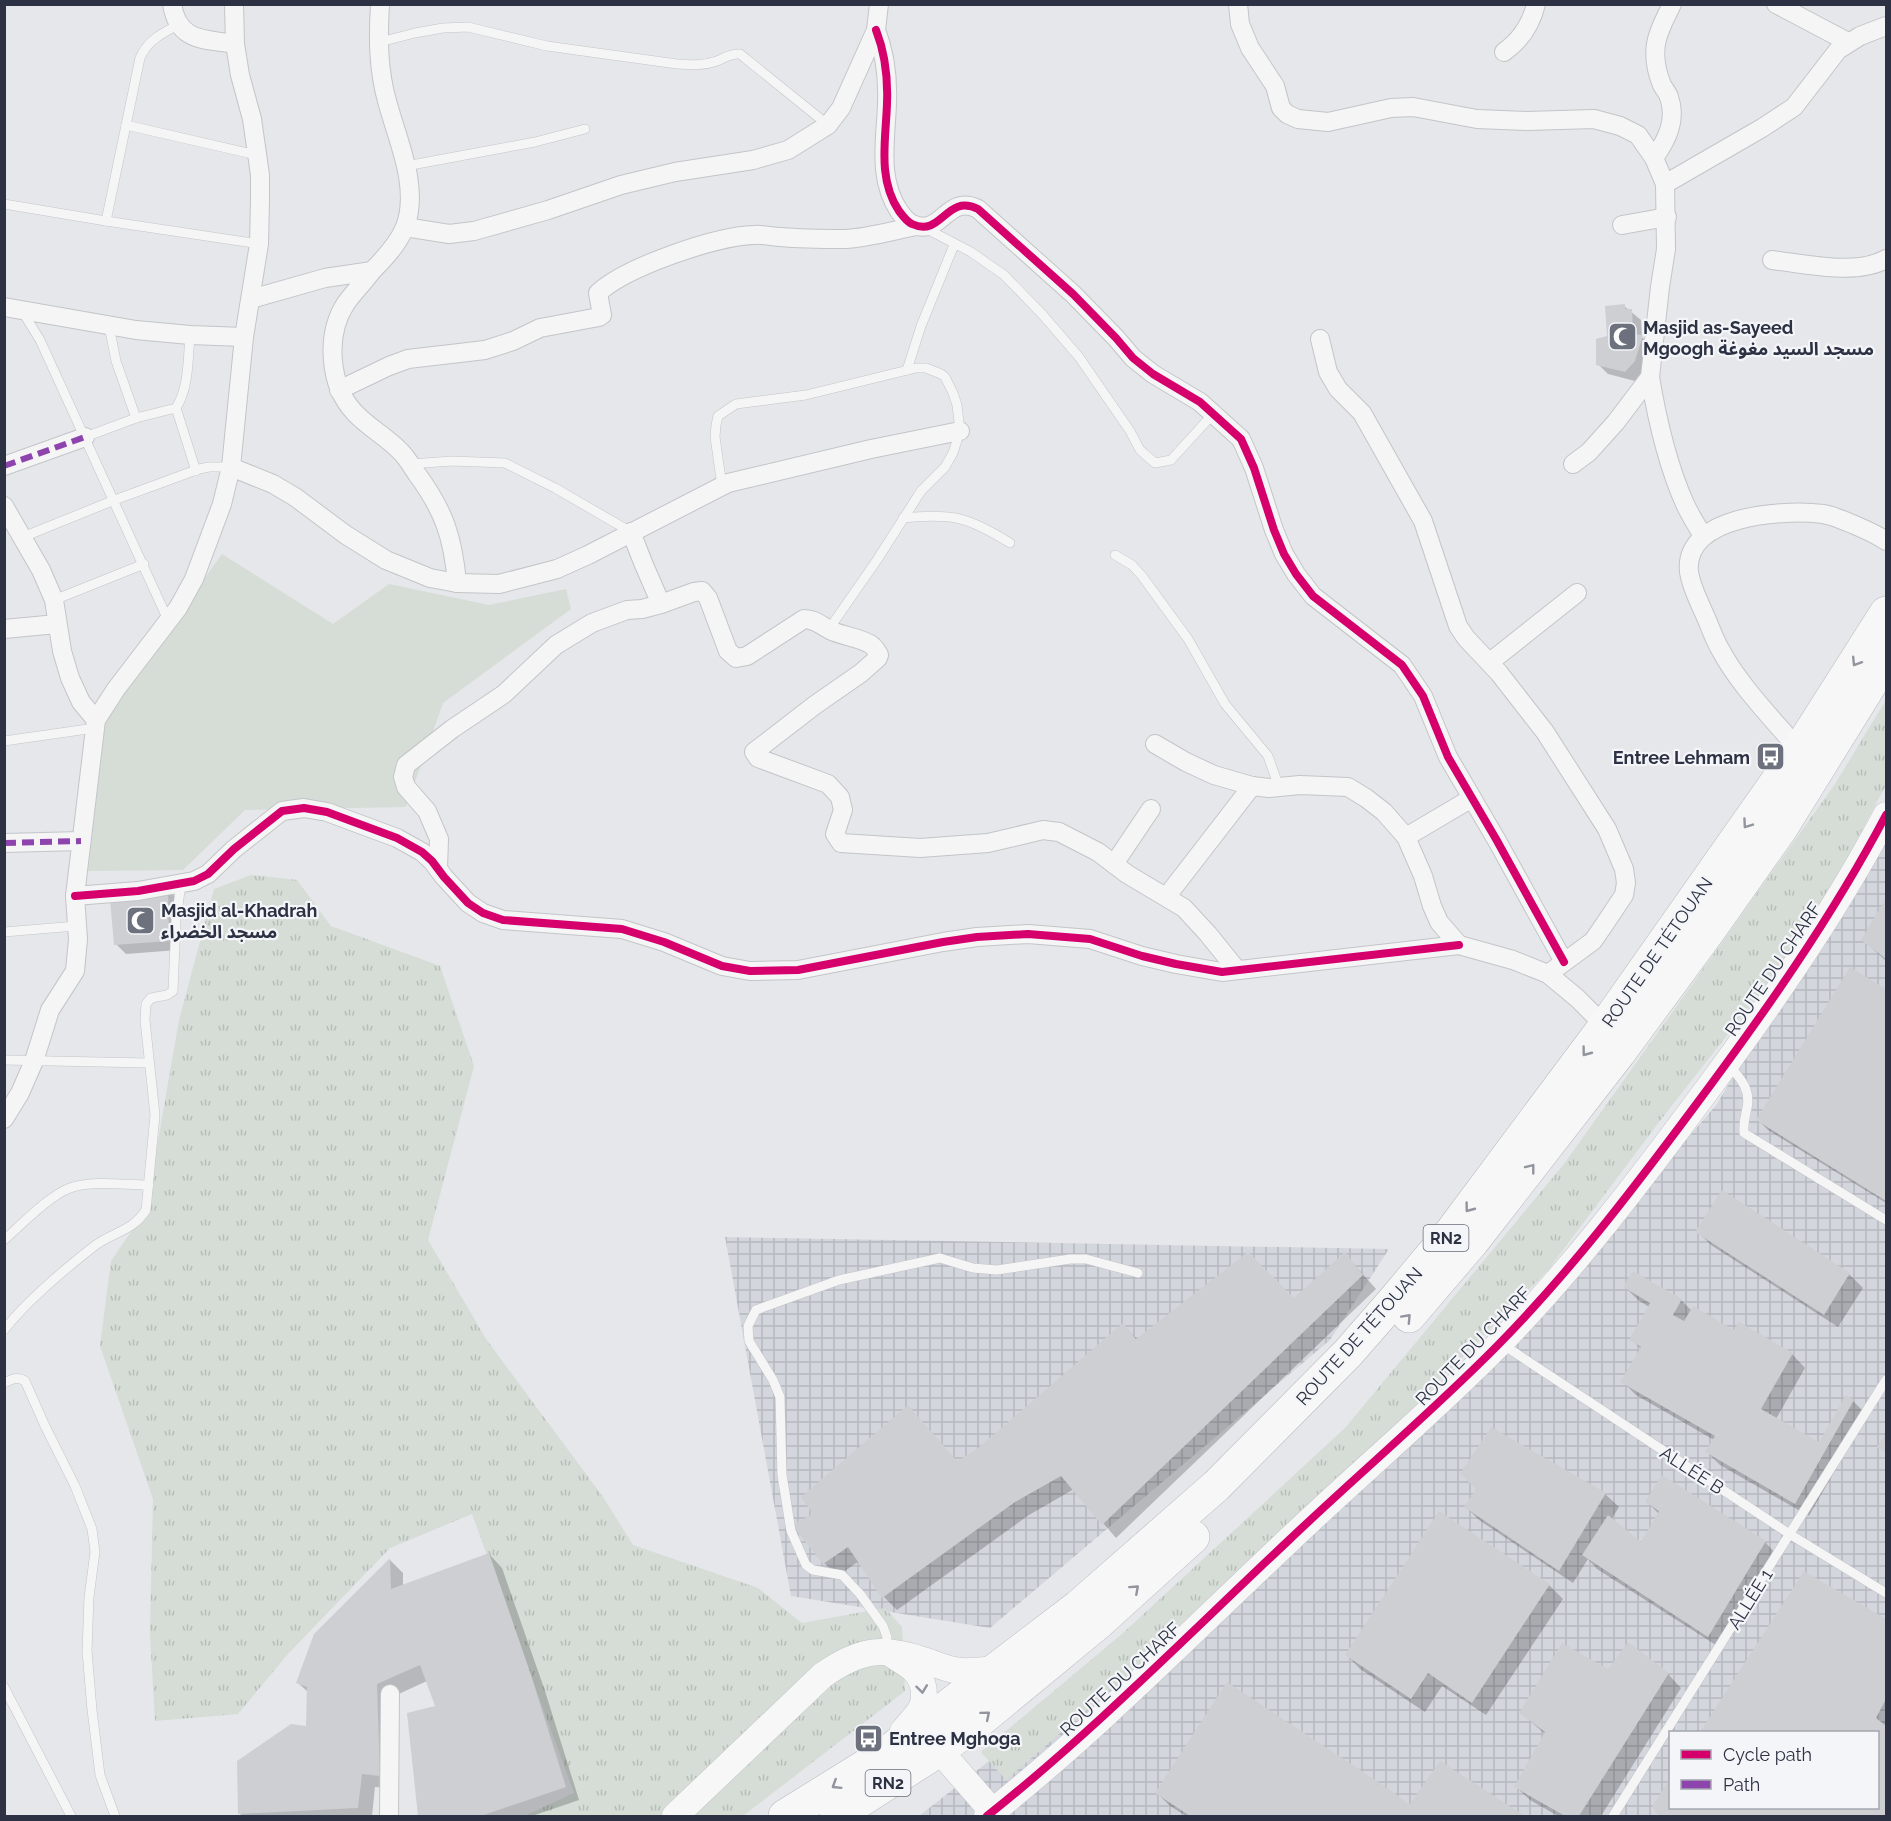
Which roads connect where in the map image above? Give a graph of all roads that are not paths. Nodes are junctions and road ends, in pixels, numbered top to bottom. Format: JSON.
{"nodes":[{"id":1,"x":172,"y":4,"type":"edge"},
{"id":2,"x":234,"y":4,"type":"edge"},
{"id":3,"x":380,"y":4,"type":"edge"},
{"id":4,"x":879,"y":4,"type":"edge"},
{"id":5,"x":1238,"y":4,"type":"edge"},
{"id":6,"x":1536,"y":4,"type":"edge"},
{"id":7,"x":1672,"y":4,"type":"edge"},
{"id":8,"x":1776,"y":4,"type":"edge"},
{"id":9,"x":178,"y":26,"type":"junction"},
{"id":10,"x":1887,"y":26,"type":"edge"},
{"id":11,"x":876,"y":30,"type":"junction"},
{"id":12,"x":380,"y":42,"type":"junction"},
{"id":13,"x":1848,"y":42,"type":"junction"},
{"id":14,"x":235,"y":44,"type":"junction"},
{"id":15,"x":1504,"y":51,"type":"dead end"},
{"id":16,"x":126,"y":125,"type":"junction"},
{"id":17,"x":828,"y":125,"type":"junction"},
{"id":18,"x":585,"y":129,"type":"dead end"},
{"id":19,"x":257,"y":155,"type":"junction"},
{"id":20,"x":1654,"y":158,"type":"junction"},
{"id":21,"x":406,"y":166,"type":"junction"},
{"id":22,"x":1665,"y":184,"type":"junction"},
{"id":23,"x":4,"y":204,"type":"edge"},
{"id":24,"x":1666,"y":217,"type":"junction"},
{"id":25,"x":106,"y":221,"type":"junction"},
{"id":26,"x":1622,"y":225,"type":"dead end"},
{"id":27,"x":405,"y":227,"type":"junction"},
{"id":28,"x":921,"y":227,"type":"junction"},
{"id":29,"x":259,"y":244,"type":"junction"},
{"id":30,"x":954,"y":245,"type":"junction"},
{"id":31,"x":1887,"y":259,"type":"edge"},
{"id":32,"x":1772,"y":260,"type":"dead end"},
{"id":33,"x":372,"y":272,"type":"junction"},
{"id":34,"x":251,"y":299,"type":"junction"},
{"id":35,"x":12,"y":308,"type":"edge"},
{"id":36,"x":109,"y":326,"type":"junction"},
{"id":37,"x":190,"y":335,"type":"junction"},
{"id":38,"x":244,"y":337,"type":"junction"},
{"id":39,"x":1320,"y":339,"type":"dead end"},
{"id":40,"x":907,"y":370,"type":"junction"},
{"id":41,"x":1650,"y":377,"type":"junction"},
{"id":42,"x":339,"y":390,"type":"junction"},
{"id":43,"x":176,"y":408,"type":"junction"},
{"id":44,"x":1213,"y":414,"type":"junction"},
{"id":45,"x":136,"y":418,"type":"junction"},
{"id":46,"x":960,"y":431,"type":"junction"},
{"id":47,"x":85,"y":437,"type":"junction"},
{"id":48,"x":410,"y":464,"type":"junction"},
{"id":49,"x":1573,"y":464,"type":"dead end"},
{"id":50,"x":4,"y":466,"type":"edge"},
{"id":51,"x":231,"y":467,"type":"junction"},
{"id":52,"x":196,"y":471,"type":"junction"},
{"id":53,"x":722,"y":486,"type":"junction"},
{"id":54,"x":112,"y":501,"type":"junction"},
{"id":55,"x":4,"y":506,"type":"edge"},
{"id":56,"x":903,"y":518,"type":"junction"},
{"id":57,"x":632,"y":532,"type":"junction"},
{"id":58,"x":1703,"y":536,"type":"junction"},
{"id":59,"x":23,"y":537,"type":"junction"},
{"id":60,"x":1887,"y":541,"type":"edge"},
{"id":61,"x":1010,"y":543,"type":"dead end"},
{"id":62,"x":1115,"y":555,"type":"dead end"},
{"id":63,"x":144,"y":564,"type":"junction"},
{"id":64,"x":457,"y":583,"type":"junction"},
{"id":65,"x":1577,"y":592,"type":"dead end"},
{"id":66,"x":54,"y":600,"type":"junction"},
{"id":67,"x":661,"y":604,"type":"junction"},
{"id":68,"x":1887,"y":613,"type":"edge"},
{"id":69,"x":168,"y":620,"type":"junction"},
{"id":70,"x":57,"y":624,"type":"junction"},
{"id":71,"x":4,"y":629,"type":"edge"},
{"id":72,"x":829,"y":629,"type":"junction"},
{"id":73,"x":1887,"y":659,"type":"edge"},
{"id":74,"x":1490,"y":662,"type":"junction"},
{"id":75,"x":95,"y":724,"type":"junction"},
{"id":76,"x":4,"y":741,"type":"edge"},
{"id":77,"x":1155,"y":744,"type":"dead end"},
{"id":78,"x":1799,"y":750,"type":"junction"},
{"id":79,"x":1252,"y":786,"type":"junction"},
{"id":80,"x":1279,"y":788,"type":"junction"},
{"id":81,"x":1472,"y":798,"type":"junction"},
{"id":82,"x":1151,"y":809,"type":"dead end"},
{"id":83,"x":1887,"y":815,"type":"edge"},
{"id":84,"x":1406,"y":837,"type":"junction"},
{"id":85,"x":81,"y":841,"type":"junction"},
{"id":86,"x":4,"y":843,"type":"edge"},
{"id":87,"x":1114,"y":864,"type":"junction"},
{"id":88,"x":438,"y":869,"type":"junction"},
{"id":89,"x":181,"y":884,"type":"junction"},
{"id":90,"x":75,"y":896,"type":"junction"},
{"id":91,"x":1167,"y":896,"type":"junction"},
{"id":92,"x":76,"y":926,"type":"junction"},
{"id":93,"x":4,"y":932,"type":"edge"},
{"id":94,"x":1459,"y":945,"type":"junction"},
{"id":95,"x":1564,"y":962,"type":"junction"},
{"id":96,"x":1237,"y":970,"type":"junction"},
{"id":97,"x":1548,"y":974,"type":"junction"},
{"id":98,"x":1605,"y":1026,"type":"junction"},
{"id":99,"x":4,"y":1060,"type":"edge"},
{"id":100,"x":34,"y":1061,"type":"junction"},
{"id":101,"x":148,"y":1063,"type":"junction"},
{"id":102,"x":1727,"y":1063,"type":"junction"},
{"id":103,"x":4,"y":1119,"type":"edge"},
{"id":104,"x":148,"y":1185,"type":"junction"},
{"id":105,"x":1887,"y":1220,"type":"edge"},
{"id":106,"x":4,"y":1240,"type":"edge"},
{"id":107,"x":1138,"y":1273,"type":"dead end"},
{"id":108,"x":4,"y":1330,"type":"edge"},
{"id":109,"x":1500,"y":1343,"type":"junction"},
{"id":110,"x":1887,"y":1380,"type":"edge"},
{"id":111,"x":4,"y":1383,"type":"edge"},
{"id":112,"x":1791,"y":1535,"type":"junction"},
{"id":113,"x":1887,"y":1593,"type":"edge"},
{"id":114,"x":884,"y":1650,"type":"junction"},
{"id":115,"x":995,"y":1669,"type":"junction"},
{"id":116,"x":4,"y":1687,"type":"edge"},
{"id":117,"x":390,"y":1694,"type":"dead end"},
{"id":118,"x":939,"y":1750,"type":"junction"},
{"id":119,"x":885,"y":1754,"type":"junction"},
{"id":120,"x":114,"y":1814,"type":"edge"},
{"id":121,"x":990,"y":1814,"type":"edge"},
{"id":122,"x":71,"y":1816,"type":"edge"},
{"id":123,"x":104,"y":1816,"type":"edge"},
{"id":124,"x":389,"y":1816,"type":"edge"},
{"id":125,"x":675,"y":1816,"type":"edge"},
{"id":126,"x":785,"y":1816,"type":"edge"},
{"id":127,"x":836,"y":1816,"type":"edge"},
{"id":128,"x":1613,"y":1816,"type":"edge"}],
"edges":[{"from":1,"to":9,"type":"street"},
{"from":2,"to":14,"type":"street"},
{"from":3,"to":12,"type":"street"},
{"from":4,"to":11,"type":"street"},
{"from":5,"to":20,"type":"street"},
{"from":6,"to":15,"type":"street"},
{"from":7,"to":20,"type":"street"},
{"from":8,"to":13,"type":"street"},
{"from":9,"to":14,"type":"street"},
{"from":9,"to":16,"type":"lane"},
{"from":10,"to":13,"type":"street"},
{"from":11,"to":17,"type":"street"},
{"from":11,"to":28,"type":"street"},
{"from":12,"to":17,"type":"lane"},
{"from":12,"to":21,"type":"street"},
{"from":13,"to":22,"type":"street"},
{"from":14,"to":19,"type":"street"},
{"from":16,"to":19,"type":"lane"},
{"from":16,"to":25,"type":"lane"},
{"from":17,"to":27,"type":"street"},
{"from":18,"to":21,"type":"lane"},
{"from":19,"to":29,"type":"street"},
{"from":20,"to":22,"type":"street"},
{"from":21,"to":27,"type":"street"},
{"from":22,"to":24,"type":"street"},
{"from":23,"to":25,"type":"lane"},
{"from":24,"to":26,"type":"street"},
{"from":24,"to":41,"type":"street"},
{"from":25,"to":29,"type":"lane"},
{"from":27,"to":33,"type":"street"},
{"from":28,"to":30,"type":"lane"},
{"from":28,"to":42,"type":"street"},
{"from":28,"to":44,"type":"street"},
{"from":29,"to":34,"type":"street"},
{"from":30,"to":40,"type":"lane"},
{"from":30,"to":44,"type":"lane"},
{"from":31,"to":32,"type":"street"},
{"from":33,"to":34,"type":"street"},
{"from":33,"to":42,"type":"street"},
{"from":34,"to":38,"type":"street"},
{"from":35,"to":36,"type":"street"},
{"from":35,"to":47,"type":"lane"},
{"from":36,"to":37,"type":"street"},
{"from":36,"to":45,"type":"lane"},
{"from":37,"to":38,"type":"street"},
{"from":37,"to":43,"type":"lane"},
{"from":38,"to":51,"type":"street"},
{"from":39,"to":74,"type":"street"},
{"from":40,"to":46,"type":"lane"},
{"from":40,"to":53,"type":"lane"},
{"from":41,"to":49,"type":"street"},
{"from":41,"to":58,"type":"street"},
{"from":42,"to":48,"type":"street"},
{"from":43,"to":45,"type":"lane"},
{"from":43,"to":52,"type":"lane"},
{"from":44,"to":81,"type":"street"},
{"from":45,"to":47,"type":"lane"},
{"from":46,"to":53,"type":"street"},
{"from":46,"to":56,"type":"lane"},
{"from":47,"to":50,"type":"street"},
{"from":47,"to":54,"type":"lane"},
{"from":48,"to":57,"type":"lane"},
{"from":48,"to":64,"type":"street"},
{"from":51,"to":52,"type":"lane"},
{"from":51,"to":64,"type":"street"},
{"from":51,"to":69,"type":"street"},
{"from":52,"to":54,"type":"lane"},
{"from":53,"to":57,"type":"street"},
{"from":54,"to":59,"type":"lane"},
{"from":54,"to":63,"type":"lane"},
{"from":55,"to":59,"type":"street"},
{"from":56,"to":61,"type":"lane"},
{"from":56,"to":72,"type":"lane"},
{"from":57,"to":64,"type":"street"},
{"from":57,"to":67,"type":"street"},
{"from":58,"to":60,"type":"street"},
{"from":58,"to":78,"type":"street"},
{"from":59,"to":66,"type":"street"},
{"from":62,"to":80,"type":"lane"},
{"from":63,"to":66,"type":"lane"},
{"from":63,"to":69,"type":"lane"},
{"from":65,"to":74,"type":"street"},
{"from":66,"to":70,"type":"street"},
{"from":67,"to":72,"type":"street"},
{"from":67,"to":88,"type":"street"},
{"from":68,"to":78,"type":"highway","name":"ROUTE DE TÉTOUAN","number":"RN2","one_way":true},
{"from":69,"to":75,"type":"street"},
{"from":70,"to":71,"type":"street"},
{"from":70,"to":75,"type":"street"},
{"from":72,"to":87,"type":"street"},
{"from":118,"to":73,"type":"highway","name":"ROUTE DE TÉTOUAN","number":"RN2","one_way":true},
{"from":74,"to":95,"type":"street"},
{"from":75,"to":76,"type":"lane"},
{"from":75,"to":85,"type":"street"},
{"from":77,"to":79,"type":"street"},
{"from":78,"to":98,"type":"highway","name":"ROUTE DE TÉTOUAN","number":"RN2","one_way":true},
{"from":79,"to":80,"type":"street"},
{"from":79,"to":91,"type":"street"},
{"from":80,"to":84,"type":"street"},
{"from":81,"to":84,"type":"street"},
{"from":81,"to":95,"type":"street"},
{"from":82,"to":87,"type":"street"},
{"from":83,"to":102,"type":"street","name":"ROUTE DU CHARF"},
{"from":84,"to":94,"type":"street"},
{"from":85,"to":86,"type":"street"},
{"from":85,"to":90,"type":"street"},
{"from":87,"to":91,"type":"street"},
{"from":88,"to":89,"type":"street"},
{"from":88,"to":96,"type":"street"},
{"from":89,"to":90,"type":"street"},
{"from":89,"to":101,"type":"lane"},
{"from":90,"to":92,"type":"street"},
{"from":91,"to":96,"type":"street"},
{"from":92,"to":93,"type":"lane"},
{"from":92,"to":100,"type":"street"},
{"from":94,"to":96,"type":"street"},
{"from":94,"to":97,"type":"street"},
{"from":95,"to":97,"type":"street"},
{"from":97,"to":98,"type":"street"},
{"from":98,"to":115,"type":"highway","name":"ROUTE DE TÉTOUAN","number":"RN2","one_way":true},
{"from":99,"to":100,"type":"lane"},
{"from":100,"to":101,"type":"lane"},
{"from":100,"to":103,"type":"street"},
{"from":101,"to":104,"type":"lane"},
{"from":102,"to":105,"type":"lane"},
{"from":102,"to":109,"type":"street","name":"ROUTE DU CHARF"},
{"from":104,"to":106,"type":"lane"},
{"from":104,"to":108,"type":"lane"},
{"from":107,"to":114,"type":"lane"},
{"from":109,"to":112,"type":"lane","name":"ALLÉE B"},
{"from":109,"to":121,"type":"street","name":"ROUTE DU CHARF"},
{"from":110,"to":112,"type":"lane","name":"ALLÉE 1"},
{"from":111,"to":120,"type":"lane"},
{"from":112,"to":113,"type":"lane","name":"ALLÉE B"},
{"from":112,"to":128,"type":"lane","name":"ALLÉE 1"},
{"from":114,"to":115,"type":"street"},
{"from":114,"to":119,"type":"street","one_way":true},
{"from":114,"to":125,"type":"street"},
{"from":115,"to":119,"type":"highway","name":"ROUTE DE TÉTOUAN","number":"RN2"},
{"from":116,"to":122,"type":"lane"},
{"from":117,"to":124,"type":"street"},
{"from":118,"to":121,"type":"street"},
{"from":118,"to":127,"type":"highway","name":"ROUTE DE TÉTOUAN","number":"RN2"},
{"from":119,"to":126,"type":"highway","name":"ROUTE DE TÉTOUAN","number":"RN2","one_way":true},
{"from":120,"to":123,"type":"lane"}]}
